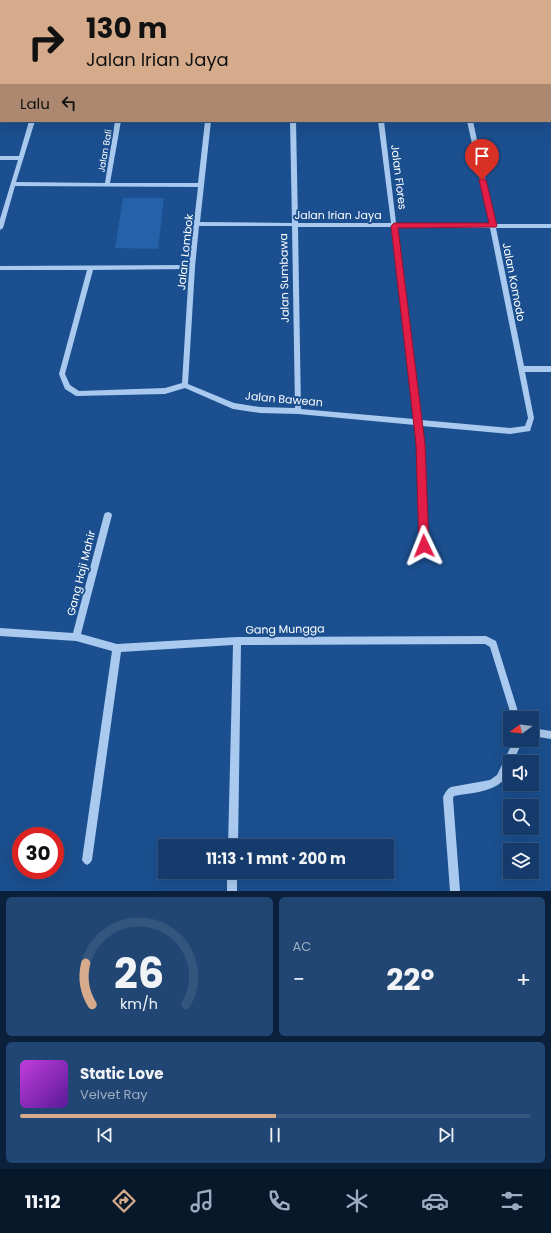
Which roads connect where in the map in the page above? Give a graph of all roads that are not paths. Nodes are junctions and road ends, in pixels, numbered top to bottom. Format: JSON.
{"nodes":[{"id":1,"x":32,"y":122,"type":"edge"},
{"id":2,"x":118,"y":122,"type":"edge"},
{"id":3,"x":208,"y":122,"type":"edge"},
{"id":4,"x":293,"y":122,"type":"edge"},
{"id":5,"x":381,"y":122,"type":"edge"},
{"id":6,"x":470,"y":122,"type":"edge"},
{"id":7,"x":0,"y":158,"type":"edge"},
{"id":8,"x":20,"y":158,"type":"junction"},
{"id":9,"x":13,"y":184,"type":"junction"},
{"id":10,"x":107,"y":184,"type":"junction"},
{"id":11,"x":201,"y":185,"type":"junction"},
{"id":12,"x":1,"y":221,"type":"edge"},
{"id":13,"x":198,"y":224,"type":"junction"},
{"id":14,"x":295,"y":226,"type":"junction"},
{"id":15,"x":394,"y":226,"type":"junction"},
{"id":16,"x":493,"y":226,"type":"junction"},
{"id":17,"x":551,"y":226,"type":"edge"},
{"id":18,"x":0,"y":228,"type":"edge"},
{"id":19,"x":91,"y":267,"type":"junction"},
{"id":20,"x":192,"y":267,"type":"junction"},
{"id":21,"x":0,"y":268,"type":"edge"},
{"id":22,"x":522,"y":369,"type":"junction"},
{"id":23,"x":551,"y":370,"type":"edge"},
{"id":24,"x":185,"y":385,"type":"junction"},
{"id":25,"x":298,"y":411,"type":"junction"},
{"id":26,"x":418,"y":423,"type":"junction"},
{"id":27,"x":510,"y":431,"type":"joint"},
{"id":28,"x":108,"y":515,"type":"dead end"},
{"id":29,"x":424,"y":546,"type":"dead end"},
{"id":30,"x":0,"y":632,"type":"edge"},
{"id":31,"x":76,"y":637,"type":"junction"},
{"id":32,"x":237,"y":642,"type":"junction"},
{"id":33,"x":117,"y":648,"type":"junction"},
{"id":34,"x":514,"y":711,"type":"edge"},
{"id":35,"x":539,"y":733,"type":"edge"},
{"id":36,"x":551,"y":735,"type":"edge"},
{"id":37,"x":516,"y":747,"type":"edge"},
{"id":38,"x":233,"y":839,"type":"edge"},
{"id":39,"x":87,"y":860,"type":"dead end"},
{"id":40,"x":232,"y":879,"type":"edge"},
{"id":41,"x":232,"y":891,"type":"edge"},
{"id":42,"x":456,"y":891,"type":"edge"}],
"edges":[{"from":1,"to":8,"type":"street"},
{"from":2,"to":10,"type":"street","name":"Jalan Bali"},
{"from":3,"to":11,"type":"street","name":"Jalan Lombok"},
{"from":4,"to":14,"type":"street","name":"Jalan Sumbawa"},
{"from":5,"to":15,"type":"street","name":"Jalan Flores"},
{"from":6,"to":16,"type":"street","name":"Jalan Komodo"},
{"from":7,"to":8,"type":"street"},
{"from":8,"to":9,"type":"street"},
{"from":9,"to":10,"type":"street"},
{"from":9,"to":12,"type":"street"},
{"from":10,"to":11,"type":"street"},
{"from":11,"to":13,"type":"street","name":"Jalan Lombok"},
{"from":12,"to":18,"type":"street"},
{"from":13,"to":14,"type":"street","name":"Jalan Irian Jaya"},
{"from":13,"to":20,"type":"street","name":"Jalan Lombok"},
{"from":14,"to":15,"type":"street","name":"Jalan Irian Jaya"},
{"from":14,"to":25,"type":"street","name":"Jalan Sumbawa"},
{"from":15,"to":16,"type":"street","name":"Jalan Irian Jaya"},
{"from":15,"to":26,"type":"street","name":"Jalan Flores"},
{"from":16,"to":17,"type":"street","name":"Jalan Irian Jaya"},
{"from":16,"to":22,"type":"street","name":"Jalan Komodo"},
{"from":19,"to":20,"type":"street"},
{"from":19,"to":21,"type":"street"},
{"from":19,"to":24,"type":"street"},
{"from":20,"to":24,"type":"street","name":"Jalan Lombok"},
{"from":22,"to":23,"type":"street"},
{"from":22,"to":27,"type":"street","name":"Jalan Komodo"},
{"from":24,"to":25,"type":"street","name":"Jalan Bawean"},
{"from":25,"to":26,"type":"street","name":"Jalan Bawean"},
{"from":26,"to":27,"type":"street","name":"Jalan Bawean"},
{"from":26,"to":29,"type":"street","name":"Jalan Flores"},
{"from":28,"to":31,"type":"street","name":"Gang Haji Mahir"},
{"from":30,"to":31,"type":"street","name":"Gang Mungga"},
{"from":31,"to":33,"type":"street","name":"Gang Mungga"},
{"from":32,"to":33,"type":"street","name":"Gang Mungga"},
{"from":32,"to":34,"type":"street","name":"Gang Mungga"},
{"from":32,"to":38,"type":"street"},
{"from":33,"to":39,"type":"street"},
{"from":35,"to":36,"type":"street"},
{"from":37,"to":42,"type":"street"},
{"from":40,"to":41,"type":"street"}]}
